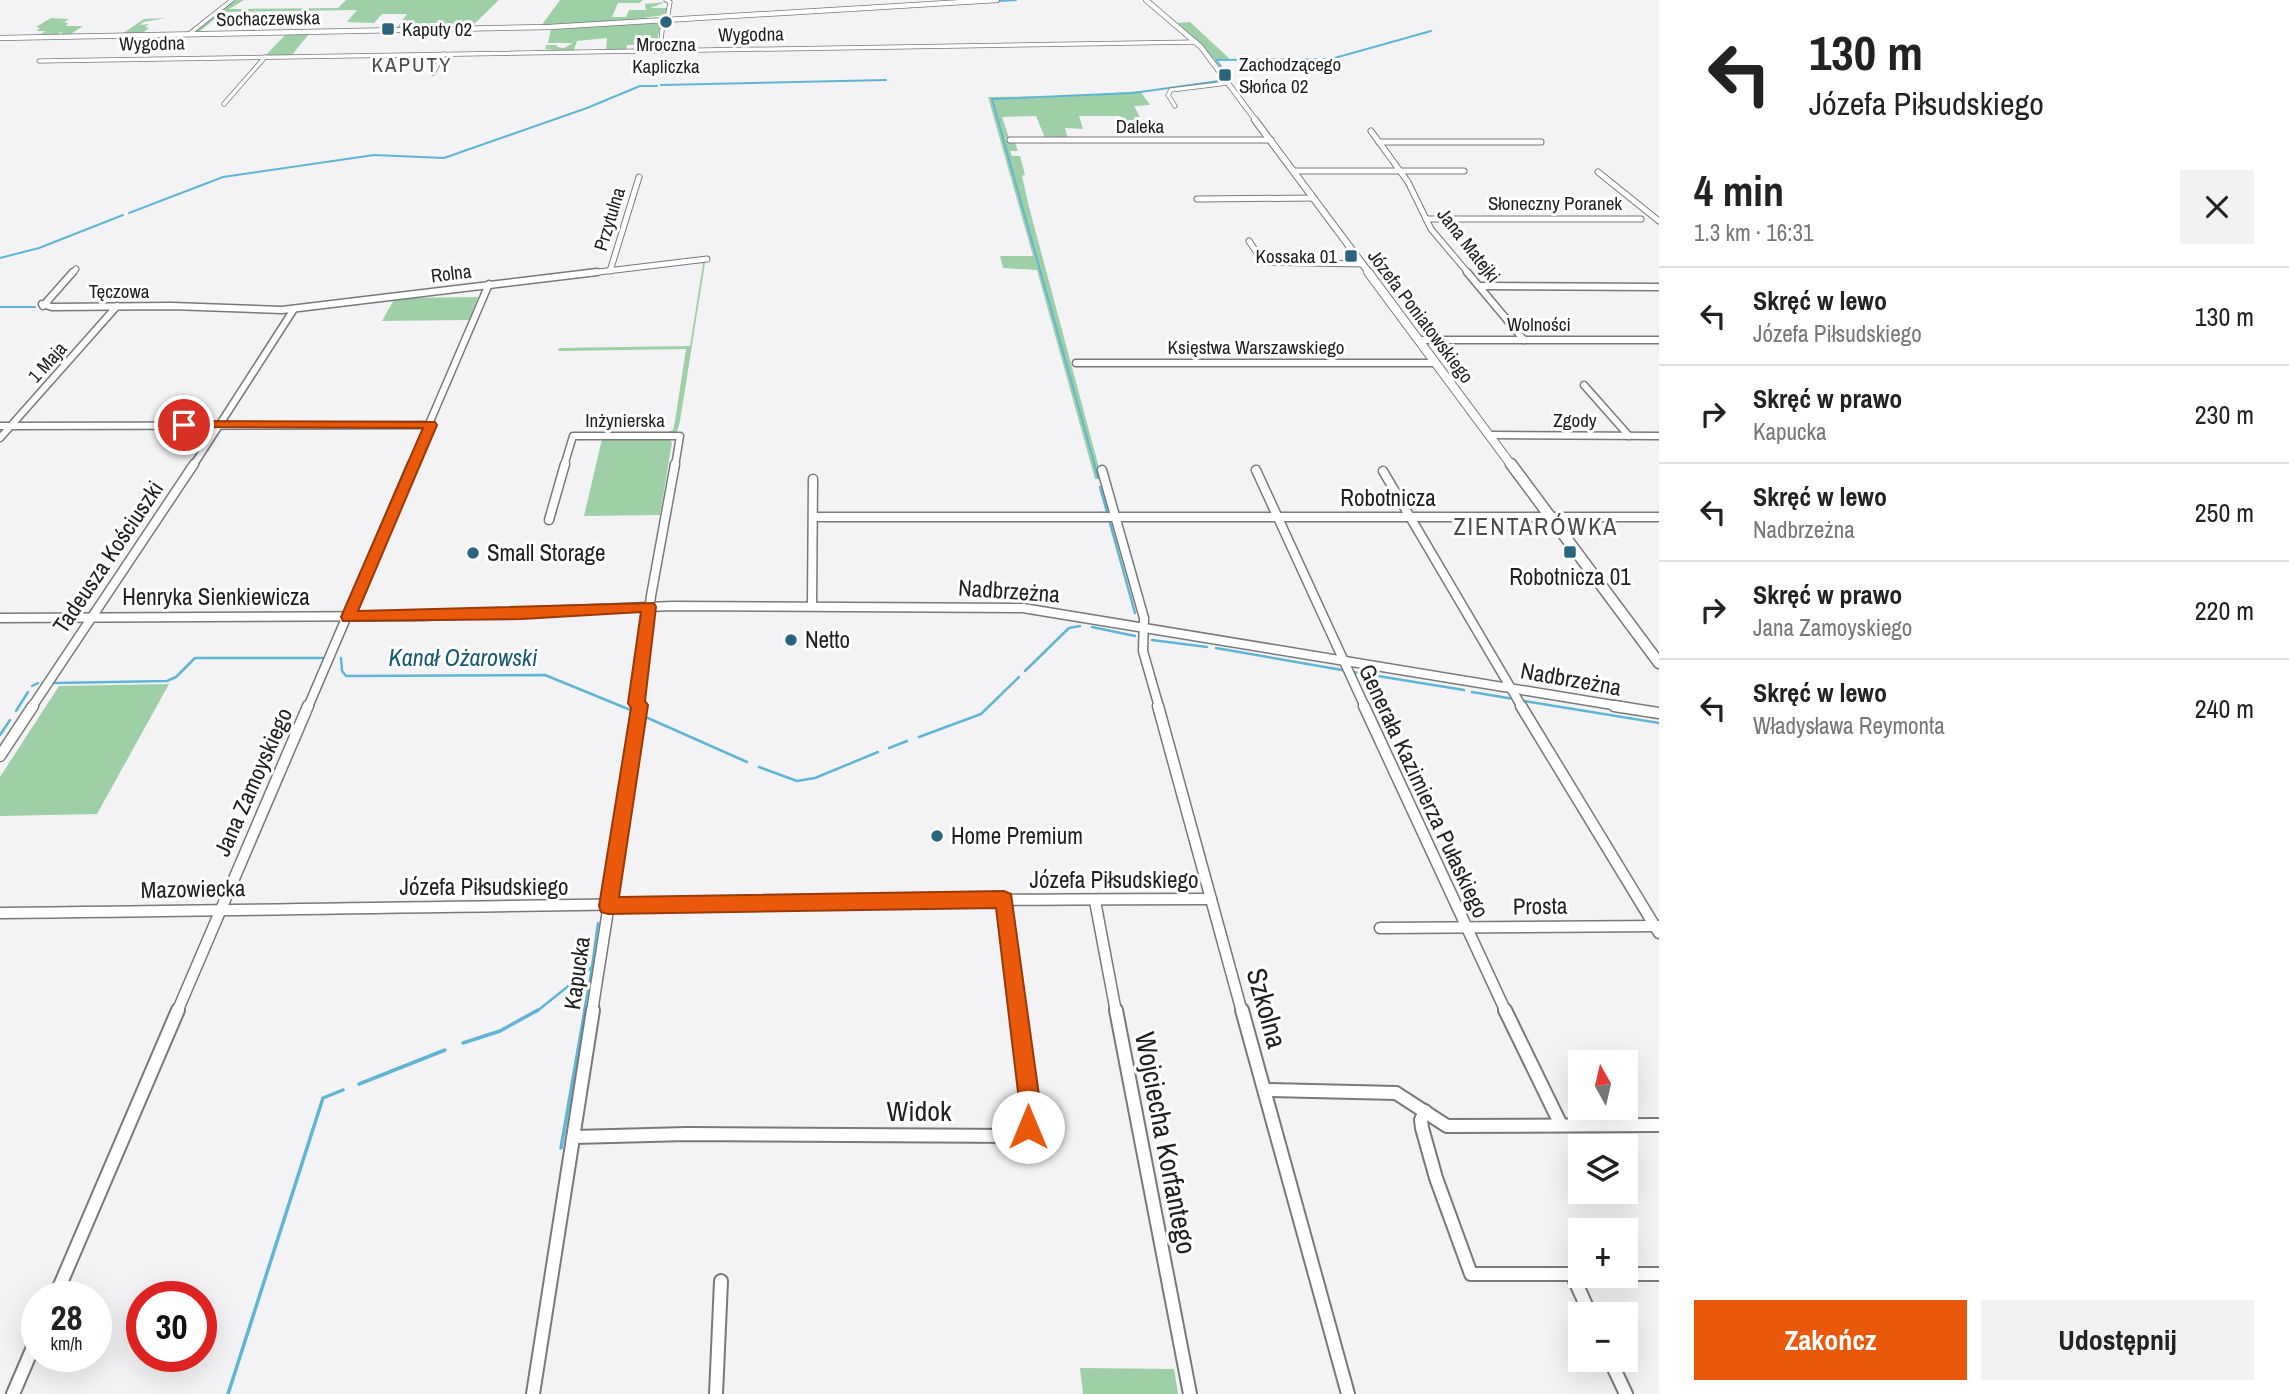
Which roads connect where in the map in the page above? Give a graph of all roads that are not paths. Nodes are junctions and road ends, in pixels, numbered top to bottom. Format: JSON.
{"nodes":[{"id":1,"x":232,"y":0,"type":"edge"},
{"id":2,"x":666,"y":0,"type":"edge"},
{"id":3,"x":997,"y":0,"type":"edge"},
{"id":4,"x":1146,"y":0,"type":"edge"},
{"id":5,"x":665,"y":21,"type":"junction"},
{"id":6,"x":189,"y":34,"type":"junction"},
{"id":7,"x":0,"y":37,"type":"edge"},
{"id":8,"x":1196,"y":42,"type":"junction"},
{"id":9,"x":660,"y":50,"type":"junction"},
{"id":10,"x":444,"y":54,"type":"junction"},
{"id":11,"x":265,"y":57,"type":"junction"},
{"id":12,"x":39,"y":61,"type":"dead end"},
{"id":13,"x":433,"y":73,"type":"dead end"},
{"id":14,"x":1228,"y":83,"type":"junction"},
{"id":15,"x":224,"y":104,"type":"dead end"},
{"id":16,"x":1175,"y":106,"type":"dead end"},
{"id":17,"x":1371,"y":131,"type":"dead end"},
{"id":18,"x":1010,"y":140,"type":"dead end"},
{"id":19,"x":1270,"y":140,"type":"junction"},
{"id":20,"x":1379,"y":142,"type":"junction"},
{"id":21,"x":1541,"y":142,"type":"dead end"},
{"id":22,"x":1294,"y":171,"type":"junction"},
{"id":23,"x":1400,"y":171,"type":"junction"},
{"id":24,"x":1464,"y":171,"type":"dead end"},
{"id":25,"x":1598,"y":172,"type":"dead end"},
{"id":26,"x":639,"y":177,"type":"dead end"},
{"id":27,"x":1314,"y":198,"type":"junction"},
{"id":28,"x":1197,"y":199,"type":"dead end"},
{"id":29,"x":1426,"y":219,"type":"junction"},
{"id":30,"x":1641,"y":219,"type":"dead end"},
{"id":31,"x":1659,"y":222,"type":"edge"},
{"id":32,"x":1249,"y":241,"type":"dead end"},
{"id":33,"x":707,"y":259,"type":"dead end"},
{"id":34,"x":1363,"y":264,"type":"junction"},
{"id":35,"x":76,"y":269,"type":"dead end"},
{"id":36,"x":610,"y":271,"type":"junction"},
{"id":37,"x":489,"y":284,"type":"junction"},
{"id":38,"x":1480,"y":286,"type":"junction"},
{"id":39,"x":1659,"y":287,"type":"edge"},
{"id":40,"x":117,"y":306,"type":"junction"},
{"id":41,"x":198,"y":308,"type":"joint"},
{"id":42,"x":294,"y":309,"type":"junction"},
{"id":43,"x":1419,"y":340,"type":"junction"},
{"id":44,"x":1524,"y":340,"type":"junction"},
{"id":45,"x":1659,"y":340,"type":"edge"},
{"id":46,"x":1076,"y":363,"type":"dead end"},
{"id":47,"x":1436,"y":363,"type":"junction"},
{"id":48,"x":1584,"y":385,"type":"dead end"},
{"id":49,"x":220,"y":425,"type":"junction"},
{"id":50,"x":430,"y":425,"type":"junction"},
{"id":51,"x":0,"y":426,"type":"edge"},
{"id":52,"x":10,"y":426,"type":"junction"},
{"id":53,"x":1490,"y":435,"type":"junction"},
{"id":54,"x":680,"y":436,"type":"joint"},
{"id":55,"x":1629,"y":436,"type":"junction"},
{"id":56,"x":1659,"y":436,"type":"edge"},
{"id":57,"x":0,"y":438,"type":"edge"},
{"id":58,"x":1102,"y":470,"type":"dead end"},
{"id":59,"x":1256,"y":470,"type":"dead end"},
{"id":60,"x":1383,"y":471,"type":"dead end"},
{"id":61,"x":813,"y":479,"type":"dead end"},
{"id":62,"x":1116,"y":516,"type":"junction"},
{"id":63,"x":814,"y":517,"type":"junction"},
{"id":64,"x":1278,"y":517,"type":"junction"},
{"id":65,"x":1411,"y":517,"type":"junction"},
{"id":66,"x":1550,"y":517,"type":"junction"},
{"id":67,"x":1659,"y":517,"type":"edge"},
{"id":68,"x":549,"y":520,"type":"dead end"},
{"id":69,"x":812,"y":605,"type":"junction"},
{"id":70,"x":649,"y":607,"type":"junction"},
{"id":71,"x":91,"y":617,"type":"junction"},
{"id":72,"x":348,"y":617,"type":"junction"},
{"id":73,"x":0,"y":618,"type":"edge"},
{"id":74,"x":1144,"y":629,"type":"junction"},
{"id":75,"x":1342,"y":661,"type":"junction"},
{"id":76,"x":1659,"y":663,"type":"edge"},
{"id":77,"x":1510,"y":688,"type":"junction"},
{"id":78,"x":1659,"y":713,"type":"edge"},
{"id":79,"x":0,"y":756,"type":"edge"},
{"id":80,"x":1211,"y":899,"type":"junction"},
{"id":81,"x":1004,"y":900,"type":"junction"},
{"id":82,"x":1095,"y":901,"type":"junction"},
{"id":83,"x":608,"y":906,"type":"junction"},
{"id":84,"x":386,"y":907,"type":"joint"},
{"id":85,"x":220,"y":910,"type":"junction"},
{"id":86,"x":0,"y":913,"type":"edge"},
{"id":87,"x":1466,"y":928,"type":"junction"},
{"id":88,"x":1380,"y":929,"type":"dead end"},
{"id":89,"x":1658,"y":929,"type":"edge"},
{"id":90,"x":1265,"y":1090,"type":"junction"},
{"id":91,"x":1425,"y":1111,"type":"junction"},
{"id":92,"x":1561,"y":1125,"type":"junction"},
{"id":93,"x":1659,"y":1125,"type":"edge"},
{"id":94,"x":574,"y":1137,"type":"junction"},
{"id":95,"x":1568,"y":1274,"type":"edge"},
{"id":96,"x":1638,"y":1274,"type":"edge"},
{"id":97,"x":1659,"y":1274,"type":"edge"},
{"id":98,"x":62,"y":1281,"type":"edge"},
{"id":99,"x":721,"y":1281,"type":"dead end"},
{"id":100,"x":22,"y":1372,"type":"edge"},
{"id":101,"x":1616,"y":1372,"type":"edge"},
{"id":102,"x":13,"y":1394,"type":"edge"},
{"id":103,"x":533,"y":1394,"type":"edge"},
{"id":104,"x":716,"y":1394,"type":"edge"},
{"id":105,"x":1190,"y":1394,"type":"edge"},
{"id":106,"x":1348,"y":1394,"type":"edge"},
{"id":107,"x":1626,"y":1394,"type":"edge"}],
"edges":[{"from":1,"to":6,"type":"street"},
{"from":2,"to":5,"type":"street"},
{"from":3,"to":5,"type":"street","name":"Sochaczewska"},
{"from":4,"to":8,"type":"street","name":"Józefa Poniatowskiego"},
{"from":5,"to":6,"type":"street","name":"Sochaczewska"},
{"from":5,"to":9,"type":"street"},
{"from":6,"to":7,"type":"street","name":"Sochaczewska"},
{"from":8,"to":9,"type":"street","name":"Wygodna"},
{"from":8,"to":14,"type":"street","name":"Józefa Poniatowskiego"},
{"from":9,"to":10,"type":"street","name":"Wygodna"},
{"from":10,"to":11,"type":"street","name":"Wygodna"},
{"from":10,"to":13,"type":"street"},
{"from":11,"to":12,"type":"street","name":"Wygodna"},
{"from":11,"to":15,"type":"street"},
{"from":14,"to":16,"type":"street"},
{"from":14,"to":19,"type":"street","name":"Józefa Poniatowskiego"},
{"from":17,"to":20,"type":"street","name":"Jana Matejki"},
{"from":18,"to":19,"type":"street","name":"Daleka"},
{"from":19,"to":22,"type":"street","name":"Józefa Poniatowskiego"},
{"from":20,"to":21,"type":"street"},
{"from":20,"to":23,"type":"street","name":"Jana Matejki"},
{"from":22,"to":23,"type":"street"},
{"from":22,"to":27,"type":"street","name":"Józefa Poniatowskiego"},
{"from":23,"to":24,"type":"street"},
{"from":23,"to":29,"type":"street","name":"Jana Matejki"},
{"from":25,"to":31,"type":"street"},
{"from":26,"to":36,"type":"street","name":"Przytulna"},
{"from":27,"to":28,"type":"street"},
{"from":27,"to":34,"type":"street","name":"Józefa Poniatowskiego"},
{"from":29,"to":30,"type":"street","name":"Słoneczny Poranek"},
{"from":29,"to":38,"type":"street","name":"Jana Matejki"},
{"from":32,"to":34,"type":"street"},
{"from":33,"to":36,"type":"street","name":"Rolna"},
{"from":34,"to":43,"type":"street","name":"Józefa Poniatowskiego"},
{"from":35,"to":40,"type":"street","name":"Tęczowa"},
{"from":36,"to":37,"type":"street","name":"Rolna"},
{"from":37,"to":42,"type":"street","name":"Rolna"},
{"from":37,"to":50,"type":"street","name":"Jana Zamoyskiego"},
{"from":38,"to":39,"type":"street"},
{"from":38,"to":44,"type":"street","name":"Jana Matejki"},
{"from":40,"to":41,"type":"street","name":"Tęczowa"},
{"from":40,"to":52,"type":"street","name":"1 Maja"},
{"from":41,"to":42,"type":"street","name":"Rolna"},
{"from":42,"to":49,"type":"street","name":"Tadeusza Kościuszki"},
{"from":43,"to":44,"type":"street","name":"Wolności"},
{"from":43,"to":47,"type":"street","name":"Józefa Poniatowskiego"},
{"from":44,"to":45,"type":"street","name":"Wolności"},
{"from":46,"to":47,"type":"street","name":"Księstwa Warszawskiego"},
{"from":47,"to":53,"type":"street","name":"Józefa Poniatowskiego"},
{"from":48,"to":55,"type":"street"},
{"from":49,"to":50,"type":"street"},
{"from":49,"to":52,"type":"street"},
{"from":49,"to":71,"type":"street","name":"Tadeusza Kościuszki"},
{"from":50,"to":72,"type":"street","name":"Jana Zamoyskiego"},
{"from":51,"to":52,"type":"street"},
{"from":52,"to":57,"type":"street","name":"1 Maja"},
{"from":53,"to":55,"type":"street","name":"Zgody"},
{"from":53,"to":66,"type":"street","name":"Józefa Poniatowskiego"},
{"from":54,"to":68,"type":"street","name":"Inżynierska"},
{"from":54,"to":70,"type":"street","name":"Kapucka"},
{"from":55,"to":56,"type":"street","name":"Zgody"},
{"from":58,"to":62,"type":"street","name":"Szkolna"},
{"from":59,"to":64,"type":"street","name":"Generała Kazimierza Pułaskiego"},
{"from":60,"to":65,"type":"street"},
{"from":61,"to":63,"type":"street"},
{"from":62,"to":63,"type":"street","name":"Robotnicza"},
{"from":62,"to":64,"type":"street","name":"Robotnicza"},
{"from":62,"to":74,"type":"street","name":"Szkolna"},
{"from":63,"to":69,"type":"street"},
{"from":64,"to":65,"type":"street","name":"Robotnicza"},
{"from":64,"to":75,"type":"street","name":"Generała Kazimierza Pułaskiego"},
{"from":65,"to":66,"type":"street","name":"Robotnicza"},
{"from":65,"to":77,"type":"street"},
{"from":66,"to":67,"type":"street","name":"Robotnicza"},
{"from":66,"to":76,"type":"street","name":"Józefa Poniatowskiego"},
{"from":69,"to":70,"type":"street","name":"Nadbrzeżna"},
{"from":69,"to":74,"type":"street","name":"Nadbrzeżna"},
{"from":70,"to":72,"type":"street","name":"Nadbrzeżna"},
{"from":70,"to":83,"type":"street","name":"Kapucka"},
{"from":71,"to":72,"type":"street","name":"Henryka Sienkiewicza"},
{"from":71,"to":73,"type":"street","name":"Henryka Sienkiewicza"},
{"from":71,"to":79,"type":"street","name":"Tadeusza Kościuszki"},
{"from":72,"to":85,"type":"street","name":"Jana Zamoyskiego"},
{"from":74,"to":75,"type":"street","name":"Nadbrzeżna"},
{"from":74,"to":80,"type":"street","name":"Szkolna"},
{"from":75,"to":77,"type":"street","name":"Nadbrzeżna"},
{"from":75,"to":87,"type":"street","name":"Generała Kazimierza Pułaskiego"},
{"from":77,"to":78,"type":"street","name":"Nadbrzeżna"},
{"from":77,"to":89,"type":"street"},
{"from":80,"to":82,"type":"street","name":"Józefa Piłsudskiego"},
{"from":80,"to":90,"type":"street","name":"Szkolna"},
{"from":81,"to":82,"type":"street","name":"Józefa Piłsudskiego"},
{"from":81,"to":83,"type":"street","name":"Józefa Piłsudskiego"},
{"from":81,"to":94,"type":"street","name":"Widok"},
{"from":82,"to":105,"type":"street","name":"Wojciecha Korfantego"},
{"from":83,"to":84,"type":"street","name":"Józefa Piłsudskiego"},
{"from":83,"to":94,"type":"street","name":"Kapucka"},
{"from":84,"to":85,"type":"street","name":"Mazowiecka"},
{"from":85,"to":86,"type":"street","name":"Mazowiecka"},
{"from":85,"to":98,"type":"street","name":"Jana Zamoyskiego"},
{"from":87,"to":88,"type":"street","name":"Prosta"},
{"from":87,"to":89,"type":"street","name":"Prosta"},
{"from":87,"to":92,"type":"street","name":"Generała Kazimierza Pułaskiego"},
{"from":90,"to":91,"type":"street"},
{"from":90,"to":106,"type":"street","name":"Szkolna"},
{"from":91,"to":92,"type":"street"},
{"from":91,"to":95,"type":"street"},
{"from":92,"to":93,"type":"street"},
{"from":94,"to":103,"type":"street","name":"Kapucka"},
{"from":96,"to":97,"type":"street"},
{"from":99,"to":104,"type":"street"},
{"from":100,"to":102,"type":"street"},
{"from":101,"to":107,"type":"street"}]}
